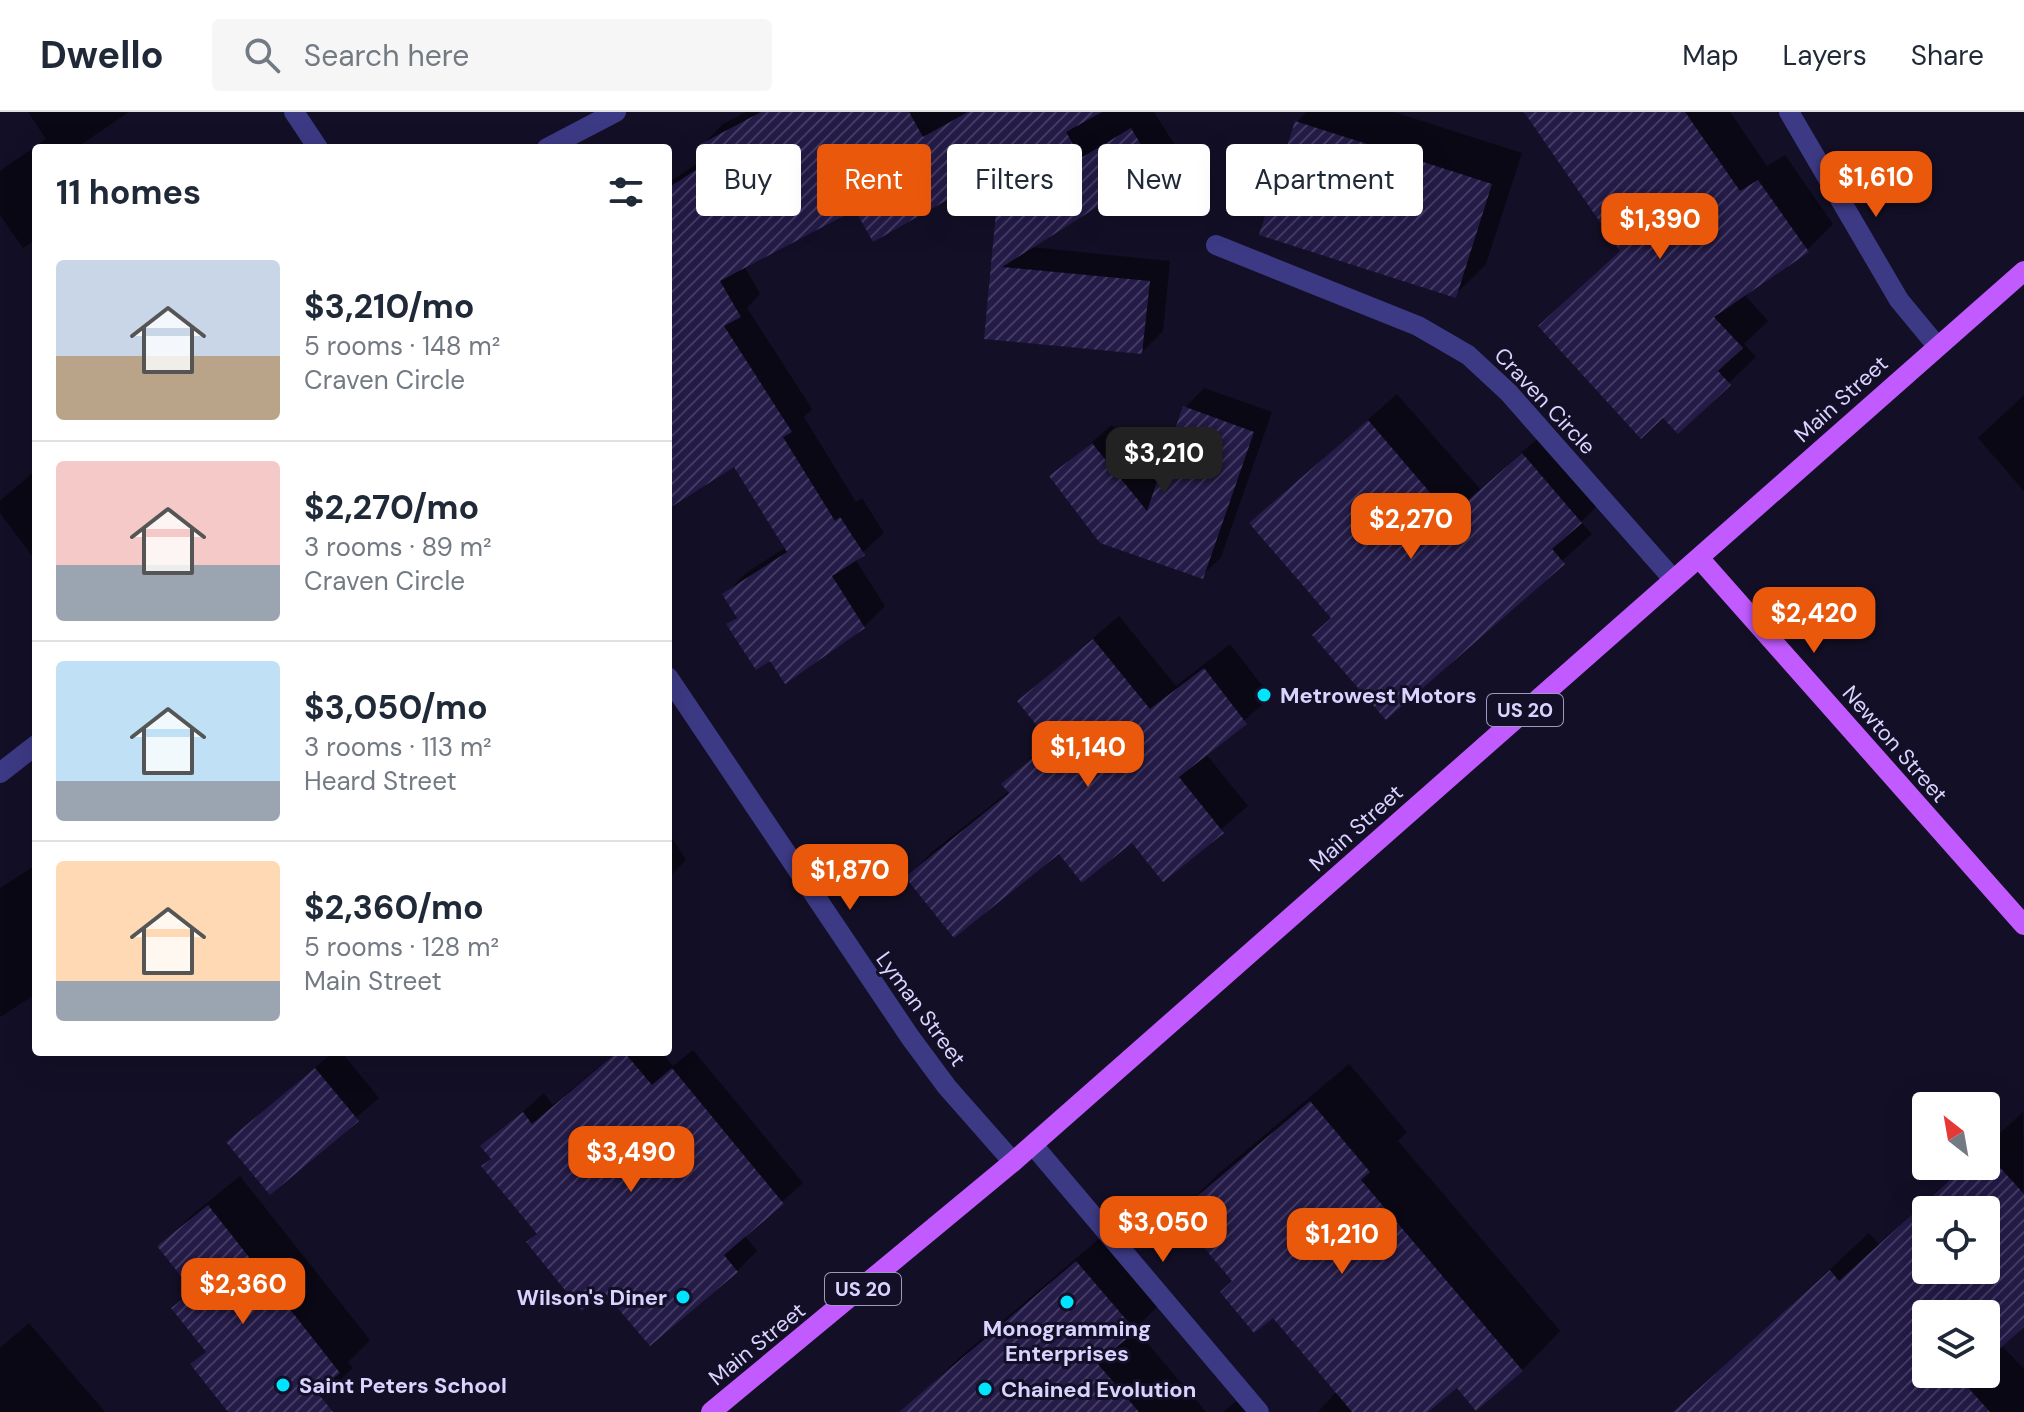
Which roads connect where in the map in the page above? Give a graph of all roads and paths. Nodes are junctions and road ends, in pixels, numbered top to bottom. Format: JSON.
{"nodes":[{"id":1,"x":294,"y":112,"type":"edge"},
{"id":2,"x":616,"y":112,"type":"edge"},
{"id":3,"x":1789,"y":112,"type":"edge"},
{"id":4,"x":315,"y":144,"type":"edge"},
{"id":5,"x":555,"y":144,"type":"edge"},
{"id":6,"x":1216,"y":245,"type":"dead end"},
{"id":7,"x":2024,"y":271,"type":"edge"},
{"id":8,"x":1937,"y":346,"type":"junction"},
{"id":9,"x":1699,"y":558,"type":"junction"},
{"id":10,"x":1673,"y":579,"type":"junction"},
{"id":11,"x":672,"y":683,"type":"edge"},
{"id":12,"x":32,"y":748,"type":"edge"},
{"id":13,"x":0,"y":773,"type":"edge"},
{"id":14,"x":2024,"y":925,"type":"edge"},
{"id":15,"x":1033,"y":1145,"type":"junction"},
{"id":16,"x":1013,"y":1162,"type":"junction"},
{"id":17,"x":711,"y":1412,"type":"edge"},
{"id":18,"x":1259,"y":1412,"type":"edge"}],
"edges":[{"from":1,"to":4,"type":"street"},
{"from":2,"to":5,"type":"street"},
{"from":3,"to":8,"type":"street"},
{"from":6,"to":10,"type":"street","name":"Craven Circle"},
{"from":7,"to":8,"type":"main road","name":"Main Street","number":"US 20"},
{"from":8,"to":9,"type":"main road","name":"Main Street","number":"US 20"},
{"from":9,"to":10,"type":"main road","name":"Main Street","number":"US 20"},
{"from":9,"to":14,"type":"main road","name":"Newton Street"},
{"from":10,"to":15,"type":"main road","name":"Main Street","number":"US 20"},
{"from":11,"to":16,"type":"street","name":"Lyman Street"},
{"from":12,"to":13,"type":"street"},
{"from":15,"to":16,"type":"main road","name":"Main Street","number":"US 20"},
{"from":15,"to":18,"type":"street"},
{"from":16,"to":17,"type":"main road","name":"Main Street","number":"US 20"}]}
